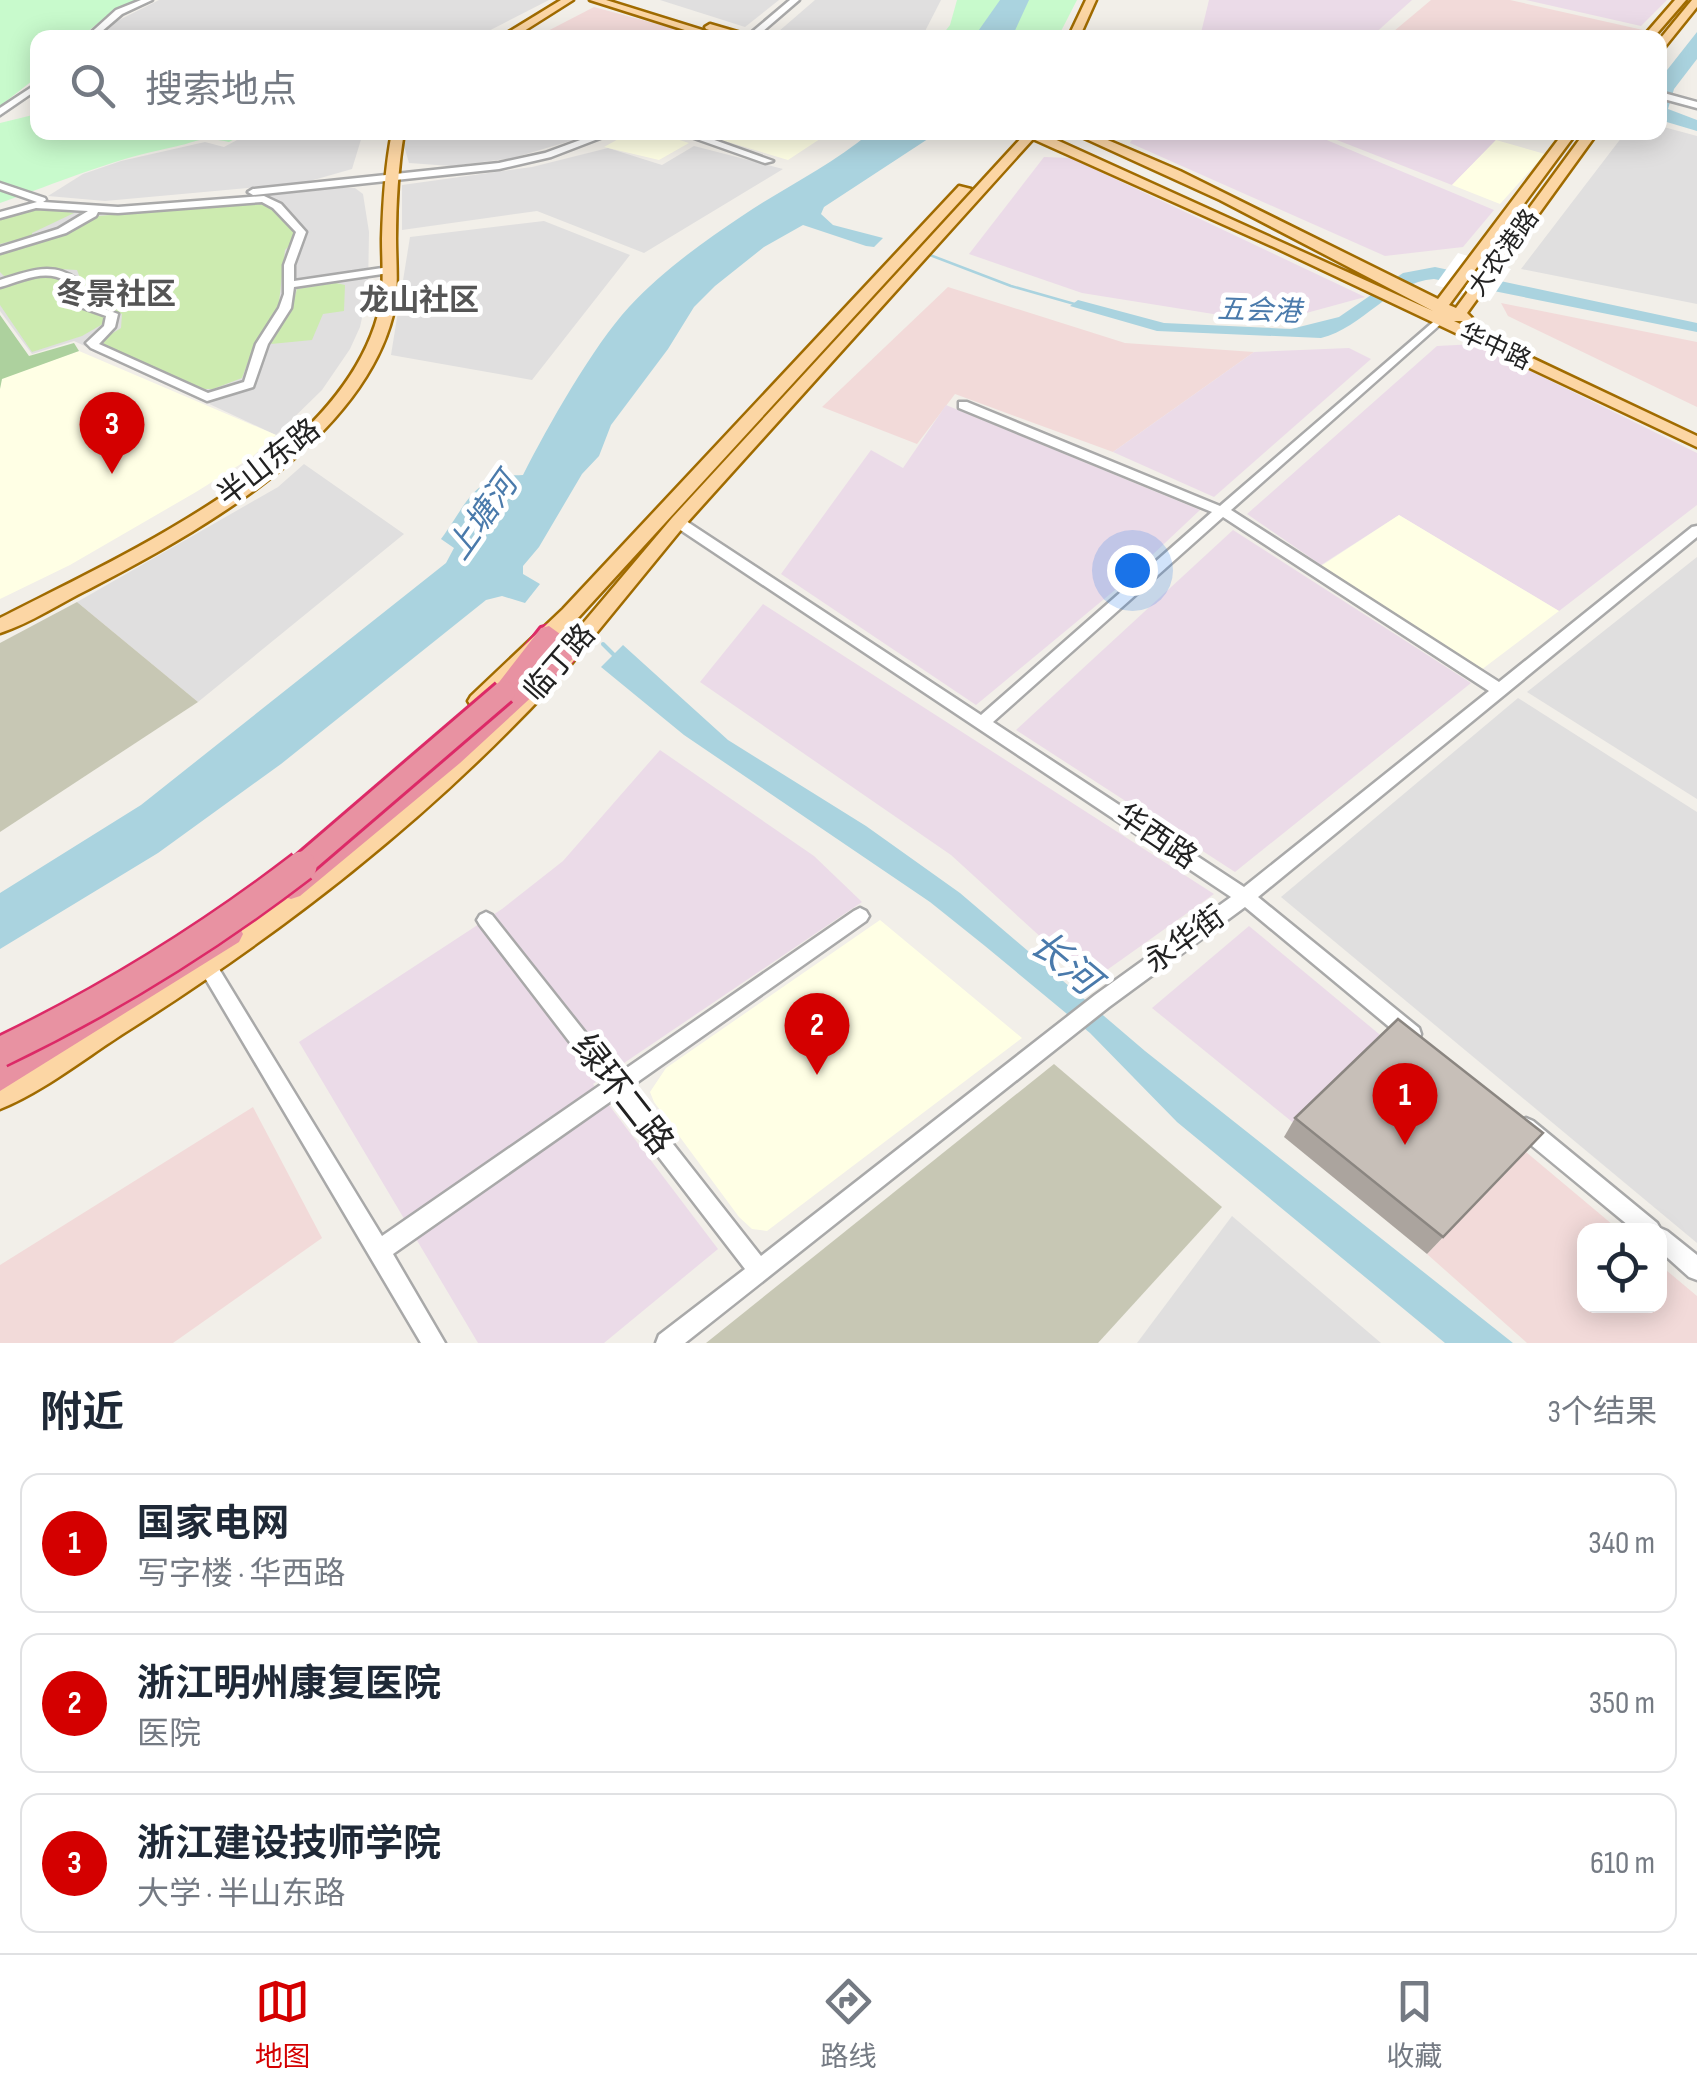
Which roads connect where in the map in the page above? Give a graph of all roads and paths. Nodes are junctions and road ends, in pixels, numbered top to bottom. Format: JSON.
{"nodes":[{"id":1,"x":148,"y":0,"type":"edge"},
{"id":2,"x":568,"y":0,"type":"edge"},
{"id":3,"x":578,"y":0,"type":"edge"},
{"id":4,"x":594,"y":0,"type":"edge"},
{"id":5,"x":621,"y":0,"type":"edge"},
{"id":6,"x":795,"y":0,"type":"edge"},
{"id":7,"x":1091,"y":0,"type":"edge"},
{"id":8,"x":1106,"y":0,"type":"edge"},
{"id":9,"x":1681,"y":0,"type":"edge"},
{"id":10,"x":1697,"y":0,"type":"edge"},
{"id":11,"x":98,"y":30,"type":"edge"},
{"id":12,"x":517,"y":30,"type":"edge"},
{"id":13,"x":528,"y":30,"type":"edge"},
{"id":14,"x":696,"y":30,"type":"edge"},
{"id":15,"x":721,"y":30,"type":"edge"},
{"id":16,"x":758,"y":30,"type":"edge"},
{"id":17,"x":1076,"y":30,"type":"edge"},
{"id":18,"x":1092,"y":30,"type":"edge"},
{"id":19,"x":1654,"y":30,"type":"edge"},
{"id":20,"x":1667,"y":37,"type":"edge"},
{"id":21,"x":30,"y":91,"type":"edge"},
{"id":22,"x":1667,"y":97,"type":"edge"},
{"id":23,"x":1697,"y":104,"type":"edge"},
{"id":24,"x":0,"y":112,"type":"edge"},
{"id":25,"x":387,"y":140,"type":"edge"},
{"id":26,"x":396,"y":140,"type":"edge"},
{"id":27,"x":590,"y":140,"type":"edge"},
{"id":28,"x":705,"y":140,"type":"edge"},
{"id":29,"x":1024,"y":140,"type":"edge"},
{"id":30,"x":1025,"y":140,"type":"edge"},
{"id":31,"x":1047,"y":140,"type":"edge"},
{"id":32,"x":1048,"y":140,"type":"edge"},
{"id":33,"x":1079,"y":140,"type":"edge"},
{"id":34,"x":1096,"y":140,"type":"edge"},
{"id":35,"x":1566,"y":140,"type":"edge"},
{"id":36,"x":1586,"y":140,"type":"edge"},
{"id":37,"x":768,"y":161,"type":"dead end"},
{"id":38,"x":384,"y":178,"type":"junction"},
{"id":39,"x":0,"y":186,"type":"edge"},
{"id":40,"x":93,"y":208,"type":"junction"},
{"id":41,"x":0,"y":215,"type":"edge"},
{"id":42,"x":1280,"y":234,"type":"junction"},
{"id":43,"x":1314,"y":243,"type":"junction"},
{"id":44,"x":0,"y":250,"type":"edge"},
{"id":45,"x":1294,"y":250,"type":"junction"},
{"id":46,"x":384,"y":271,"type":"junction"},
{"id":47,"x":0,"y":284,"type":"edge"},
{"id":48,"x":1376,"y":284,"type":"junction"},
{"id":49,"x":289,"y":285,"type":"junction"},
{"id":50,"x":1444,"y":307,"type":"junction"},
{"id":51,"x":1458,"y":315,"type":"junction"},
{"id":52,"x":963,"y":405,"type":"dead end"},
{"id":53,"x":1697,"y":428,"type":"edge"},
{"id":54,"x":1697,"y":442,"type":"edge"},
{"id":55,"x":1223,"y":511,"type":"junction"},
{"id":56,"x":678,"y":522,"type":"junction"},
{"id":57,"x":1697,"y":530,"type":"edge"},
{"id":58,"x":0,"y":615,"type":"edge"},
{"id":59,"x":0,"y":626,"type":"edge"},
{"id":60,"x":549,"y":634,"type":"junction"},
{"id":61,"x":578,"y":644,"type":"junction"},
{"id":62,"x":1498,"y":689,"type":"junction"},
{"id":63,"x":511,"y":695,"type":"junction"},
{"id":64,"x":983,"y":722,"type":"junction"},
{"id":65,"x":1244,"y":896,"type":"junction"},
{"id":66,"x":860,"y":916,"type":"dead end"},
{"id":67,"x":486,"y":920,"type":"dead end"},
{"id":68,"x":207,"y":965,"type":"junction"},
{"id":69,"x":1425,"y":1045,"type":"edge"},
{"id":70,"x":0,"y":1053,"type":"edge"},
{"id":71,"x":0,"y":1078,"type":"edge"},
{"id":72,"x":616,"y":1086,"type":"junction"},
{"id":73,"x":0,"y":1097,"type":"edge"},
{"id":74,"x":1515,"y":1119,"type":"edge"},
{"id":75,"x":1641,"y":1223,"type":"edge"},
{"id":76,"x":1667,"y":1244,"type":"edge"},
{"id":77,"x":379,"y":1251,"type":"junction"},
{"id":78,"x":1697,"y":1269,"type":"edge"},
{"id":79,"x":758,"y":1270,"type":"junction"},
{"id":80,"x":434,"y":1343,"type":"edge"},
{"id":81,"x":667,"y":1343,"type":"edge"}],
"edges":[{"from":1,"to":11,"type":"street"},
{"from":2,"to":12,"type":"main road"},
{"from":3,"to":13,"type":"main road"},
{"from":4,"to":14,"type":"main road"},
{"from":5,"to":15,"type":"main road"},
{"from":6,"to":16,"type":"street"},
{"from":7,"to":17,"type":"main road"},
{"from":8,"to":18,"type":"main road"},
{"from":9,"to":19,"type":"main road"},
{"from":10,"to":20,"type":"main road"},
{"from":21,"to":24,"type":"street"},
{"from":22,"to":23,"type":"street"},
{"from":25,"to":38,"type":"main road","name":"半山东路"},
{"from":26,"to":38,"type":"main road","name":"半山东路"},
{"from":27,"to":38,"type":"street"},
{"from":28,"to":37,"type":"street"},
{"from":29,"to":60,"type":"main road","name":"临丁路"},
{"from":30,"to":56,"type":"main road","name":"临丁路"},
{"from":31,"to":45,"type":"main road","name":"华中路"},
{"from":32,"to":42,"type":"main road","name":"华中路"},
{"from":33,"to":42,"type":"main road","name":"华中路"},
{"from":34,"to":43,"type":"main road","name":"华中路"},
{"from":35,"to":50,"type":"main road","name":"大农港路"},
{"from":36,"to":51,"type":"main road","name":"大农港路"},
{"from":38,"to":40,"type":"street"},
{"from":38,"to":46,"type":"main road","name":"半山东路"},
{"from":39,"to":40,"type":"street"},
{"from":40,"to":41,"type":"street"},
{"from":40,"to":44,"type":"street"},
{"from":40,"to":49,"type":"street"},
{"from":42,"to":43,"type":"main road","name":"华中路"},
{"from":42,"to":45,"type":"main road","name":"华中路"},
{"from":43,"to":48,"type":"main road","name":"华中路"},
{"from":45,"to":48,"type":"main road","name":"华中路"},
{"from":46,"to":49,"type":"street"},
{"from":46,"to":58,"type":"main road","name":"半山东路"},
{"from":46,"to":59,"type":"main road","name":"半山东路"},
{"from":47,"to":49,"type":"street"},
{"from":48,"to":50,"type":"main road","name":"华中路"},
{"from":50,"to":51,"type":"main road","name":"华中路"},
{"from":50,"to":54,"type":"main road","name":"华中路"},
{"from":50,"to":55,"type":"street"},
{"from":51,"to":53,"type":"main road","name":"华中路"},
{"from":52,"to":55,"type":"street"},
{"from":55,"to":62,"type":"street"},
{"from":55,"to":64,"type":"street"},
{"from":56,"to":61,"type":"main road","name":"临丁路"},
{"from":56,"to":64,"type":"street","name":"华西路"},
{"from":57,"to":62,"type":"street","name":"永华街"},
{"from":60,"to":63,"type":"highway"},
{"from":60,"to":70,"type":"main road","name":"临丁路"},
{"from":61,"to":63,"type":"highway"},
{"from":61,"to":68,"type":"main road","name":"临丁路"},
{"from":62,"to":65,"type":"street","name":"永华街"},
{"from":63,"to":70,"type":"highway","bridge":true},
{"from":63,"to":71,"type":"highway"},
{"from":64,"to":65,"type":"street","name":"华西路"},
{"from":65,"to":69,"type":"street","name":"华西路"},
{"from":65,"to":79,"type":"street","name":"永华街"},
{"from":66,"to":72,"type":"street"},
{"from":67,"to":72,"type":"street","name":"绿环二路"},
{"from":68,"to":73,"type":"main road","name":"临丁路"},
{"from":68,"to":77,"type":"street"},
{"from":72,"to":77,"type":"street"},
{"from":72,"to":79,"type":"street","name":"绿环二路"},
{"from":74,"to":75,"type":"street"},
{"from":76,"to":78,"type":"street"},
{"from":77,"to":80,"type":"street"},
{"from":79,"to":81,"type":"street","name":"永华街"}]}
